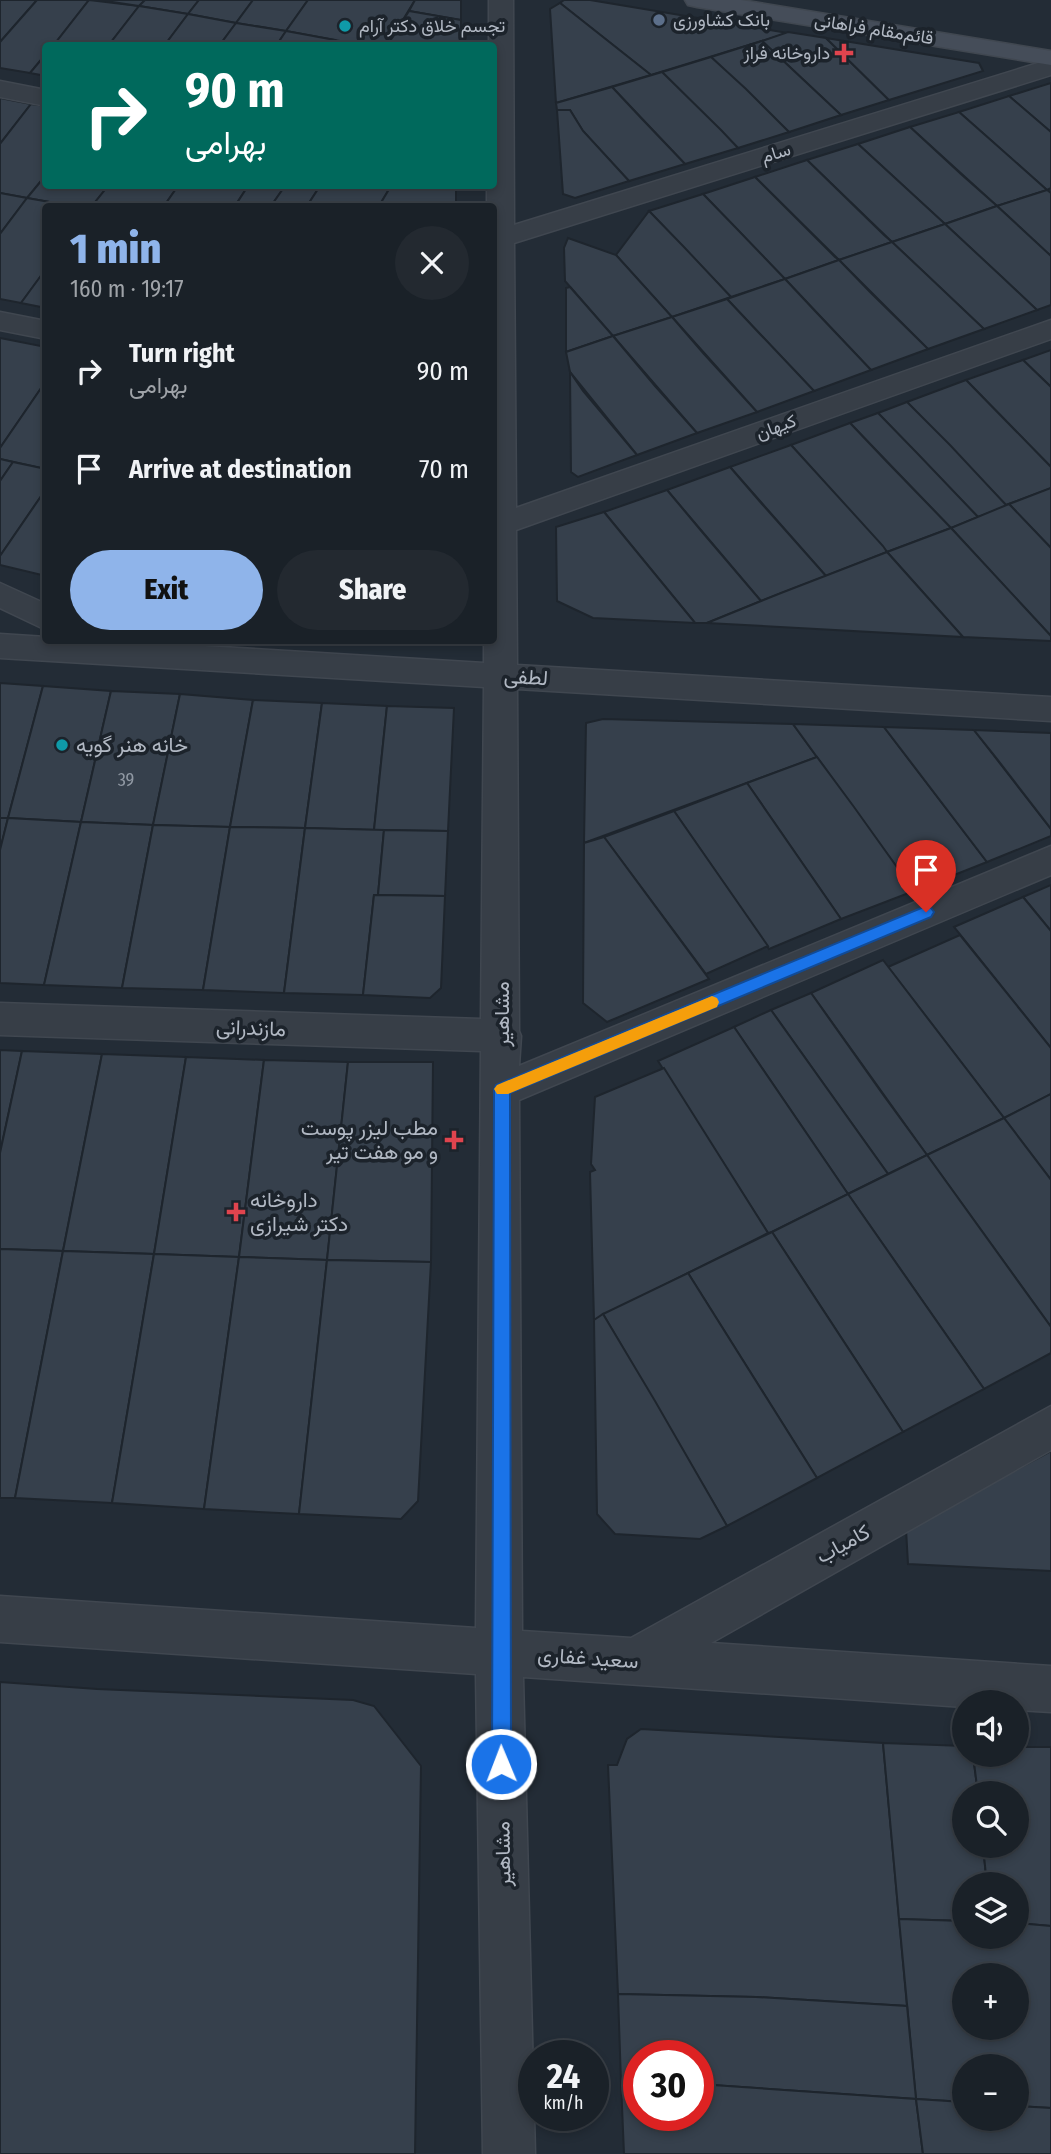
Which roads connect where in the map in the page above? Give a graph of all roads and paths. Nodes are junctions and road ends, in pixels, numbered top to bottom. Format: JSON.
{"nodes":[{"id":1,"x":501,"y":0,"type":"edge"},
{"id":2,"x":697,"y":0,"type":"edge"},
{"id":3,"x":1051,"y":58,"type":"edge"},
{"id":4,"x":1051,"y":67,"type":"edge"},
{"id":5,"x":0,"y":89,"type":"edge"},
{"id":6,"x":42,"y":97,"type":"edge"},
{"id":7,"x":498,"y":182,"type":"edge"},
{"id":8,"x":502,"y":238,"type":"junction"},
{"id":9,"x":0,"y":321,"type":"edge"},
{"id":10,"x":42,"y":329,"type":"edge"},
{"id":11,"x":1051,"y":329,"type":"edge"},
{"id":12,"x":498,"y":420,"type":"edge"},
{"id":13,"x":502,"y":524,"type":"junction"},
{"id":14,"x":0,"y":594,"type":"edge"},
{"id":15,"x":42,"y":617,"type":"edge"},
{"id":16,"x":0,"y":646,"type":"edge"},
{"id":17,"x":97,"y":646,"type":"edge"},
{"id":18,"x":502,"y":675,"type":"junction"},
{"id":19,"x":1051,"y":687,"type":"edge"},
{"id":20,"x":1002,"y":708,"type":"junction"},
{"id":21,"x":1051,"y":709,"type":"edge"},
{"id":22,"x":1051,"y":860,"type":"edge"},
{"id":23,"x":0,"y":1019,"type":"edge"},
{"id":24,"x":502,"y":1036,"type":"junction"},
{"id":25,"x":502,"y":1090,"type":"junction"},
{"id":26,"x":1051,"y":1427,"type":"edge"},
{"id":27,"x":0,"y":1619,"type":"edge"},
{"id":28,"x":499,"y":1652,"type":"junction"},
{"id":29,"x":635,"y":1661,"type":"junction"},
{"id":30,"x":1051,"y":1689,"type":"edge"},
{"id":31,"x":509,"y":2154,"type":"edge"}],
"edges":[{"from":1,"to":7,"type":"street","name":"مشاهیر"},
{"from":2,"to":3,"type":"main road","name":"قائم‌مقام فراهانی"},
{"from":4,"to":8,"type":"street","name":"سام"},
{"from":5,"to":6,"type":"street"},
{"from":7,"to":8,"type":"street","name":"مشاهیر"},
{"from":8,"to":12,"type":"street","name":"مشاهیر"},
{"from":9,"to":10,"type":"street"},
{"from":11,"to":13,"type":"street","name":"کیهان"},
{"from":12,"to":13,"type":"street","name":"مشاهیر"},
{"from":13,"to":18,"type":"street","name":"مشاهیر"},
{"from":14,"to":15,"type":"street"},
{"from":16,"to":17,"type":"street","name":"لطفی"},
{"from":17,"to":18,"type":"street","name":"لطفی"},
{"from":18,"to":20,"type":"street","name":"لطفی"},
{"from":18,"to":24,"type":"street","name":"مشاهیر"},
{"from":19,"to":20,"type":"street"},
{"from":20,"to":21,"type":"street","name":"لطفی"},
{"from":22,"to":25,"type":"street"},
{"from":23,"to":24,"type":"street","name":"مازندرانی"},
{"from":24,"to":25,"type":"street","name":"مشاهیر"},
{"from":25,"to":28,"type":"street","name":"مشاهیر"},
{"from":26,"to":29,"type":"street","name":"کامیاب"},
{"from":27,"to":28,"type":"street","name":"سعید غفاری"},
{"from":28,"to":29,"type":"street","name":"سعید غفاری"},
{"from":28,"to":31,"type":"street","name":"مشاهیر"},
{"from":29,"to":30,"type":"street","name":"سعید غفاری"}]}
